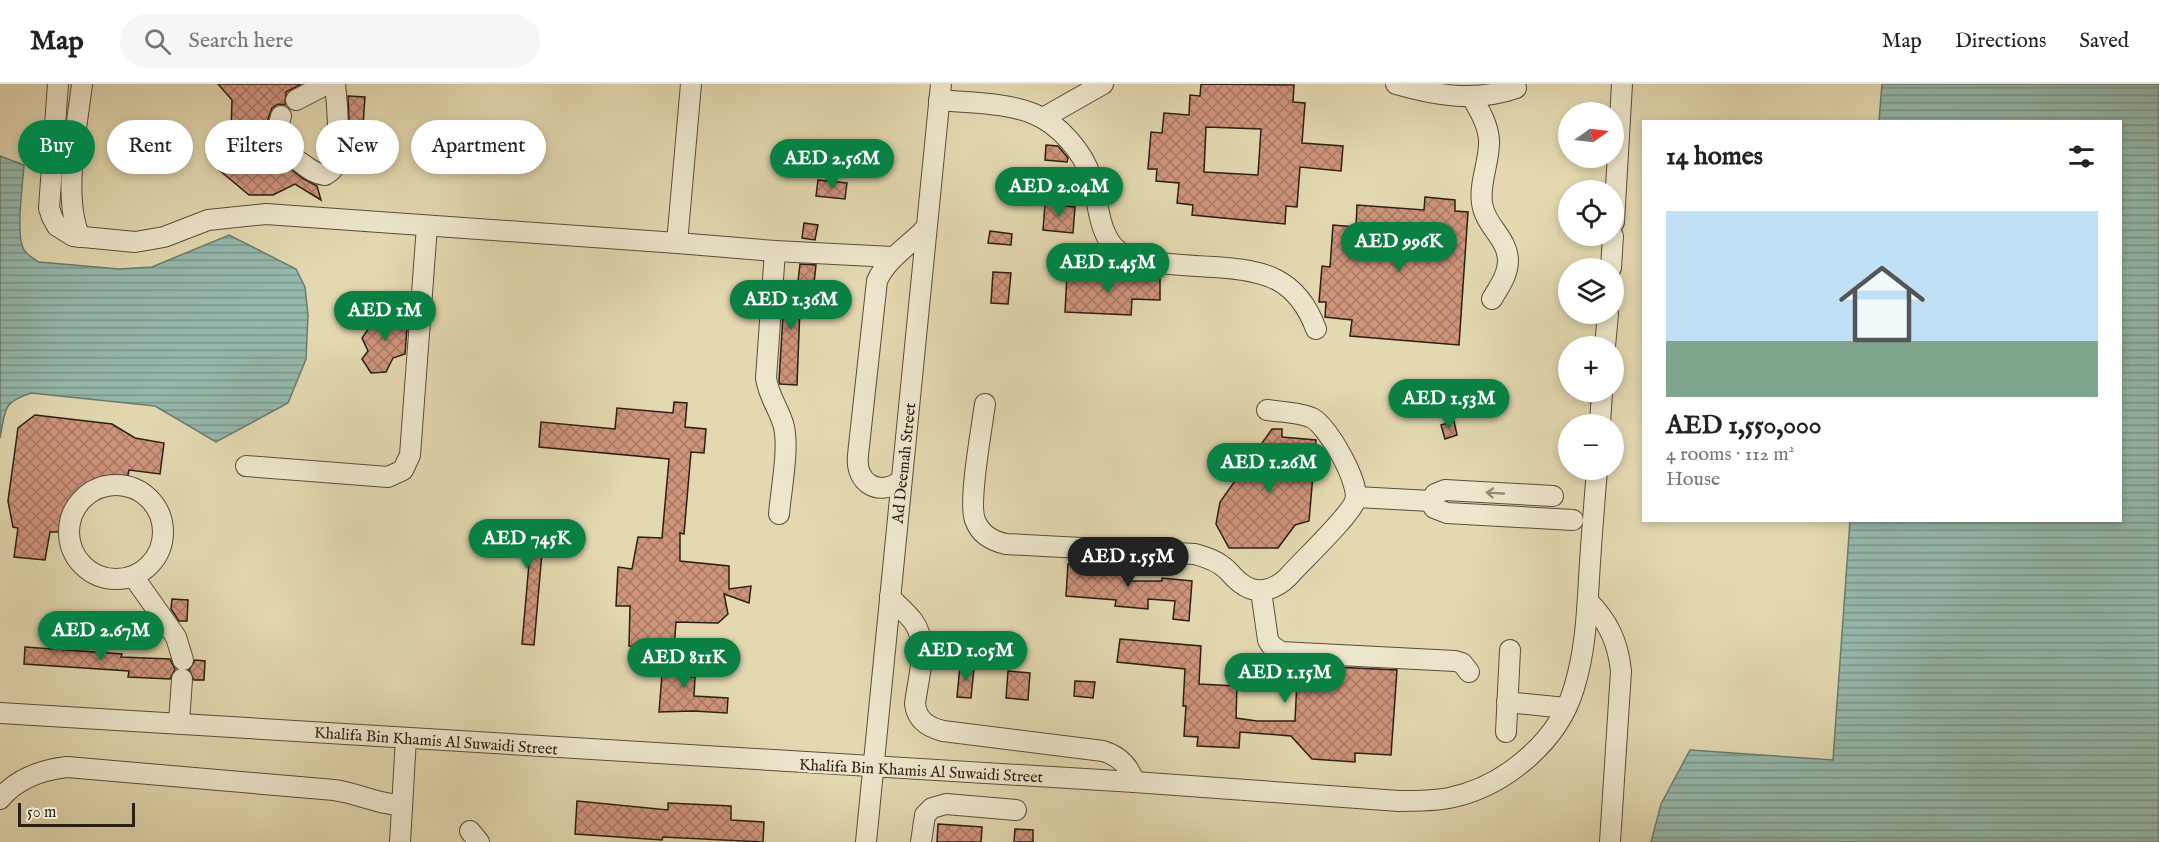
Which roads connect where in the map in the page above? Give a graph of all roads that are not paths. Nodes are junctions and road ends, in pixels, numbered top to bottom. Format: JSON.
{"nodes":[{"id":1,"x":58,"y":84,"type":"edge"},
{"id":2,"x":82,"y":84,"type":"edge"},
{"id":3,"x":327,"y":84,"type":"edge"},
{"id":4,"x":336,"y":84,"type":"edge"},
{"id":5,"x":691,"y":84,"type":"edge"},
{"id":6,"x":1103,"y":84,"type":"edge"},
{"id":7,"x":1396,"y":84,"type":"edge"},
{"id":8,"x":1622,"y":84,"type":"edge"},
{"id":9,"x":1516,"y":88,"type":"dead end"},
{"id":10,"x":940,"y":92,"type":"edge"},
{"id":11,"x":1472,"y":97,"type":"junction"},
{"id":12,"x":296,"y":100,"type":"dead end"},
{"id":13,"x":281,"y":116,"type":"dead end"},
{"id":14,"x":1043,"y":118,"type":"junction"},
{"id":15,"x":1616,"y":180,"type":"edge"},
{"id":16,"x":427,"y":226,"type":"junction"},
{"id":17,"x":926,"y":228,"type":"junction"},
{"id":18,"x":80,"y":237,"type":"junction"},
{"id":19,"x":677,"y":243,"type":"junction"},
{"id":20,"x":775,"y":251,"type":"junction"},
{"id":21,"x":893,"y":257,"type":"junction"},
{"id":22,"x":1492,"y":299,"type":"dead end"},
{"id":23,"x":1316,"y":329,"type":"dead end"},
{"id":24,"x":985,"y":404,"type":"dead end"},
{"id":25,"x":1267,"y":410,"type":"dead end"},
{"id":26,"x":246,"y":466,"type":"dead end"},
{"id":27,"x":901,"y":480,"type":"junction"},
{"id":28,"x":1596,"y":480,"type":"edge"},
{"id":29,"x":1553,"y":496,"type":"dead end"},
{"id":30,"x":1356,"y":497,"type":"junction"},
{"id":31,"x":1431,"y":501,"type":"junction"},
{"id":32,"x":779,"y":514,"type":"dead end"},
{"id":33,"x":1573,"y":520,"type":"dead end"},
{"id":34,"x":133,"y":576,"type":"junction"},
{"id":35,"x":1262,"y":591,"type":"junction"},
{"id":36,"x":890,"y":597,"type":"junction"},
{"id":37,"x":1588,"y":601,"type":"junction"},
{"id":38,"x":1510,"y":650,"type":"dead end"},
{"id":39,"x":183,"y":660,"type":"dead end"},
{"id":40,"x":1469,"y":672,"type":"dead end"},
{"id":41,"x":182,"y":680,"type":"dead end"},
{"id":42,"x":1507,"y":702,"type":"junction"},
{"id":43,"x":1566,"y":708,"type":"junction"},
{"id":44,"x":0,"y":713,"type":"edge"},
{"id":45,"x":179,"y":723,"type":"junction"},
{"id":46,"x":1506,"y":732,"type":"dead end"},
{"id":47,"x":406,"y":738,"type":"junction"},
{"id":48,"x":873,"y":767,"type":"junction"},
{"id":49,"x":1134,"y":782,"type":"junction"},
{"id":50,"x":0,"y":799,"type":"edge"},
{"id":51,"x":402,"y":805,"type":"junction"},
{"id":52,"x":1016,"y":810,"type":"dead end"},
{"id":53,"x":400,"y":842,"type":"edge"},
{"id":54,"x":866,"y":842,"type":"edge"},
{"id":55,"x":921,"y":842,"type":"edge"},
{"id":56,"x":1610,"y":842,"type":"edge"}],
"edges":[{"from":1,"to":18,"type":"street"},
{"from":2,"to":18,"type":"street"},
{"from":3,"to":12,"type":"street"},
{"from":4,"to":13,"type":"street"},
{"from":5,"to":19,"type":"street"},
{"from":6,"to":14,"type":"street"},
{"from":7,"to":11,"type":"street"},
{"from":8,"to":15,"type":"street"},
{"from":9,"to":11,"type":"street"},
{"from":10,"to":14,"type":"street"},
{"from":10,"to":17,"type":"street","name":"Ad Deemah Street"},
{"from":11,"to":22,"type":"street"},
{"from":14,"to":23,"type":"street"},
{"from":16,"to":18,"type":"street"},
{"from":16,"to":19,"type":"street"},
{"from":16,"to":26,"type":"street"},
{"from":17,"to":21,"type":"street"},
{"from":17,"to":27,"type":"street","name":"Ad Deemah Street"},
{"from":19,"to":20,"type":"street"},
{"from":20,"to":21,"type":"street"},
{"from":20,"to":32,"type":"street"},
{"from":21,"to":27,"type":"street"},
{"from":24,"to":35,"type":"street"},
{"from":25,"to":30,"type":"street"},
{"from":27,"to":36,"type":"street","name":"Ad Deemah Street"},
{"from":28,"to":37,"type":"street","name":"Khalifa Bin Khamis Al Suwaidi Street"},
{"from":29,"to":31,"type":"street","one_way":true},
{"from":30,"to":31,"type":"street"},
{"from":30,"to":35,"type":"street"},
{"from":31,"to":33,"type":"street"},
{"from":34,"to":34,"type":"street"},
{"from":34,"to":39,"type":"street"},
{"from":35,"to":40,"type":"street"},
{"from":36,"to":48,"type":"street","name":"Ad Deemah Street"},
{"from":36,"to":49,"type":"street"},
{"from":37,"to":43,"type":"street","name":"Khalifa Bin Khamis Al Suwaidi Street"},
{"from":37,"to":56,"type":"street"},
{"from":38,"to":42,"type":"street"},
{"from":41,"to":45,"type":"street"},
{"from":42,"to":43,"type":"street"},
{"from":42,"to":46,"type":"street"},
{"from":43,"to":49,"type":"street","name":"Khalifa Bin Khamis Al Suwaidi Street"},
{"from":44,"to":45,"type":"street","name":"Khalifa Bin Khamis Al Suwaidi Street"},
{"from":45,"to":47,"type":"street","name":"Khalifa Bin Khamis Al Suwaidi Street"},
{"from":47,"to":48,"type":"street","name":"Khalifa Bin Khamis Al Suwaidi Street"},
{"from":47,"to":51,"type":"street"},
{"from":48,"to":49,"type":"street","name":"Khalifa Bin Khamis Al Suwaidi Street"},
{"from":48,"to":54,"type":"street","name":"Ad Deemah Street"},
{"from":50,"to":51,"type":"street"},
{"from":51,"to":53,"type":"street"},
{"from":52,"to":55,"type":"street"}]}
